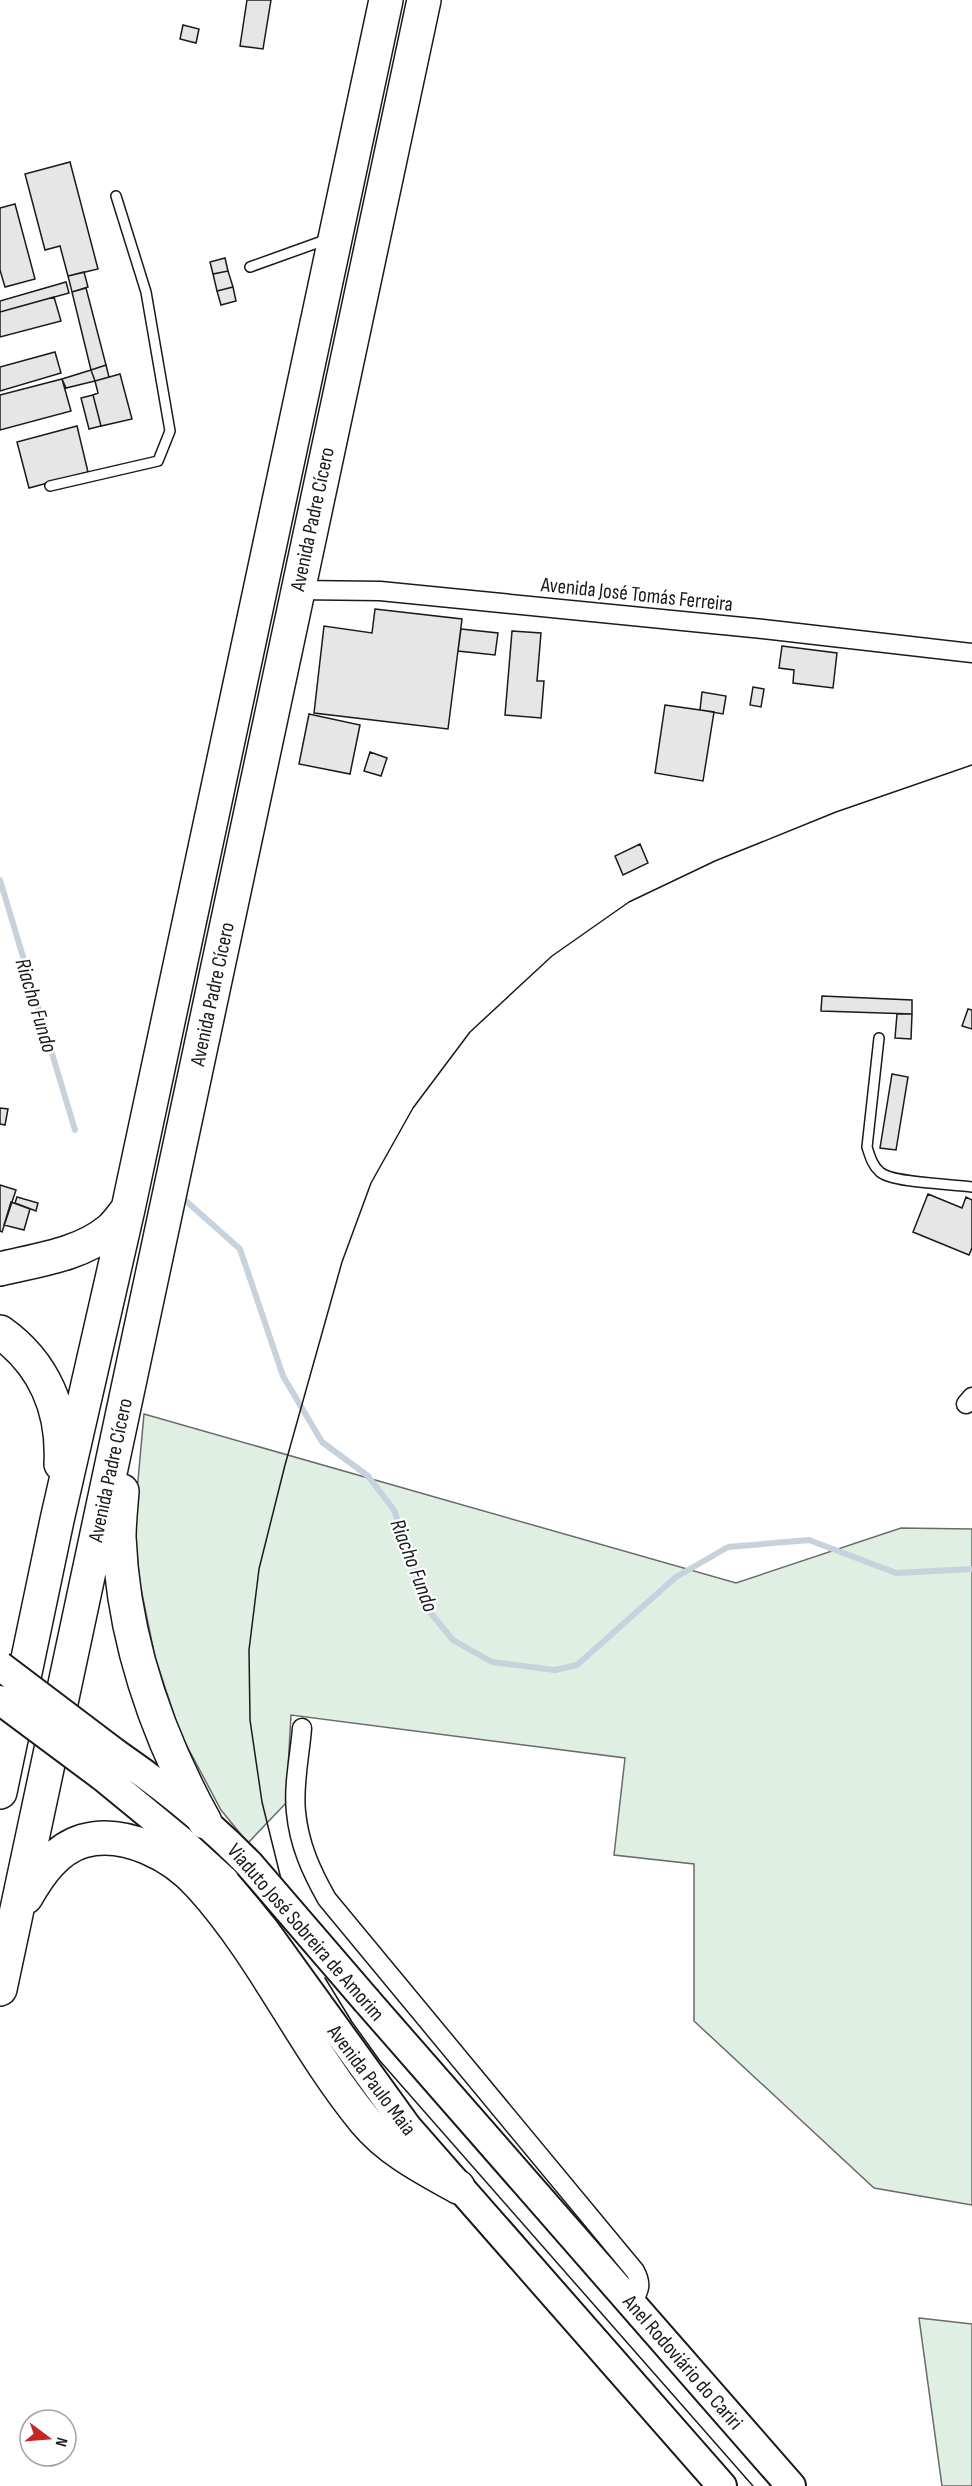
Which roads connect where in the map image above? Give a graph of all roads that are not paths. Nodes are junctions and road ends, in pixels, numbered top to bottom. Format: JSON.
{"nodes":[{"id":1,"x":386,"y":0,"type":"edge"},
{"id":2,"x":424,"y":0,"type":"edge"},
{"id":3,"x":116,"y":196,"type":"dead end"},
{"id":4,"x":336,"y":236,"type":"junction"},
{"id":5,"x":250,"y":267,"type":"dead end"},
{"id":6,"x":50,"y":486,"type":"dead end"},
{"id":7,"x":297,"y":590,"type":"junction"},
{"id":8,"x":972,"y":653,"type":"edge"},
{"id":9,"x":879,"y":1038,"type":"dead end"},
{"id":10,"x":972,"y":1187,"type":"edge"},
{"id":11,"x":128,"y":1209,"type":"junction"},
{"id":12,"x":0,"y":1269,"type":"edge"},
{"id":13,"x":0,"y":1332,"type":"edge"},
{"id":14,"x":128,"y":1388,"type":"junction"},
{"id":15,"x":57,"y":1520,"type":"junction"},
{"id":16,"x":0,"y":1666,"type":"edge"},
{"id":17,"x":0,"y":1700,"type":"edge"},
{"id":18,"x":302,"y":1728,"type":"dead end"},
{"id":19,"x":108,"y":1765,"type":"junction"},
{"id":20,"x":0,"y":1792,"type":"edge"},
{"id":21,"x":206,"y":1822,"type":"junction"},
{"id":22,"x":16,"y":1914,"type":"junction"},
{"id":23,"x":0,"y":1989,"type":"edge"},
{"id":24,"x":458,"y":2187,"type":"junction"},
{"id":25,"x":575,"y":2238,"type":"joint"},
{"id":26,"x":632,"y":2302,"type":"junction"},
{"id":27,"x":722,"y":2486,"type":"edge"},
{"id":28,"x":791,"y":2486,"type":"edge"}],
"edges":[{"from":1,"to":4,"type":"highway","name":"Avenida Padre Cícero"},
{"from":2,"to":7,"type":"highway","name":"Avenida Padre Cícero"},
{"from":3,"to":6,"type":"lane"},
{"from":4,"to":5,"type":"lane"},
{"from":4,"to":11,"type":"highway","name":"Avenida Padre Cícero"},
{"from":7,"to":8,"type":"street","name":"Avenida José Tomás Ferreira"},
{"from":7,"to":14,"type":"highway","name":"Avenida Padre Cícero"},
{"from":9,"to":10,"type":"lane"},
{"from":11,"to":12,"type":"highway"},
{"from":11,"to":15,"type":"highway","name":"Avenida Padre Cícero"},
{"from":13,"to":15,"type":"highway"},
{"from":14,"to":21,"type":"highway"},
{"from":14,"to":22,"type":"highway","name":"Avenida Padre Cícero"},
{"from":15,"to":20,"type":"highway","name":"Avenida Padre Cícero"},
{"from":16,"to":19,"type":"main road","name":"Viaduto José Sobreira de Amorim","bridge":true},
{"from":17,"to":19,"type":"main road","name":"Avenida Paulo Maia","bridge":true},
{"from":18,"to":26,"type":"street"},
{"from":19,"to":21,"type":"main road","name":"Viaduto José Sobreira de Amorim"},
{"from":19,"to":24,"type":"main road","name":"Avenida Paulo Maia"},
{"from":21,"to":25,"type":"main road","name":"Viaduto José Sobreira de Amorim","bridge":true},
{"from":22,"to":23,"type":"highway","name":"Avenida Padre Cícero"},
{"from":22,"to":24,"type":"highway"},
{"from":24,"to":27,"type":"main road","name":"Avenida Paulo Maia"},
{"from":25,"to":26,"type":"main road","name":"Anel Rodoviário do Cariri"},
{"from":26,"to":28,"type":"main road","name":"Anel Rodoviário do Cariri"}]}
